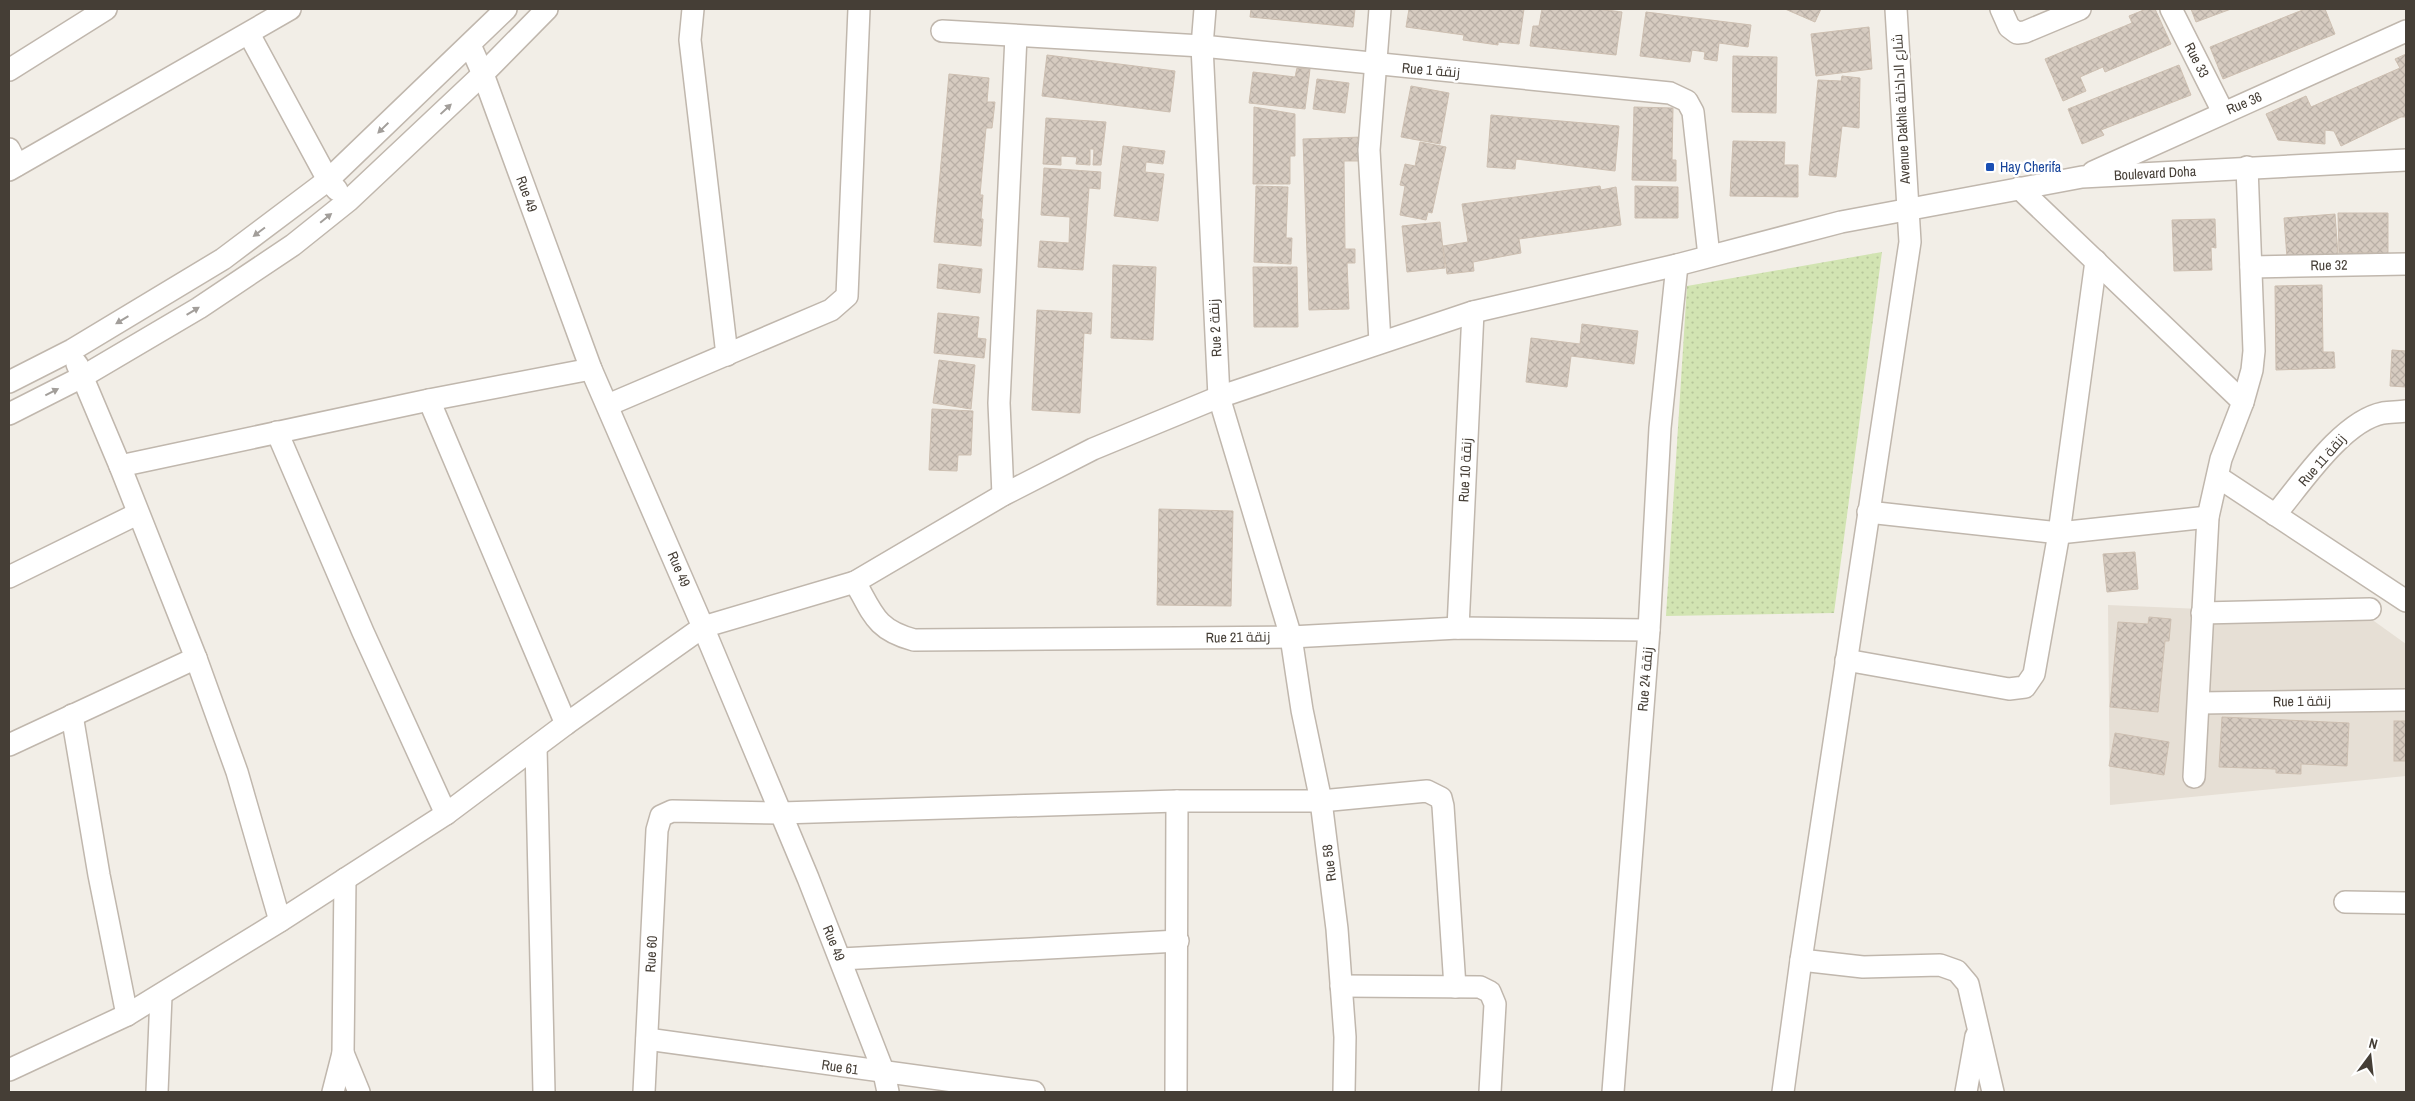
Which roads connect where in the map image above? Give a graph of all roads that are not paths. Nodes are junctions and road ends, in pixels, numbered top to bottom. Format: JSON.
{"nodes":[{"id":1,"x":106,"y":9,"type":"edge"},
{"id":2,"x":290,"y":9,"type":"edge"},
{"id":3,"x":506,"y":9,"type":"edge"},
{"id":4,"x":547,"y":9,"type":"edge"},
{"id":5,"x":693,"y":9,"type":"edge"},
{"id":6,"x":860,"y":9,"type":"edge"},
{"id":7,"x":1205,"y":9,"type":"edge"},
{"id":8,"x":1380,"y":9,"type":"edge"},
{"id":9,"x":1896,"y":9,"type":"edge"},
{"id":10,"x":2001,"y":9,"type":"edge"},
{"id":11,"x":2080,"y":9,"type":"edge"},
{"id":12,"x":2171,"y":9,"type":"edge"},
{"id":13,"x":942,"y":31,"type":"dead end"},
{"id":14,"x":2406,"y":31,"type":"edge"},
{"id":15,"x":249,"y":34,"type":"junction"},
{"id":16,"x":1016,"y":36,"type":"junction"},
{"id":17,"x":470,"y":45,"type":"junction"},
{"id":18,"x":1202,"y":46,"type":"junction"},
{"id":19,"x":1376,"y":64,"type":"junction"},
{"id":20,"x":9,"y":70,"type":"edge"},
{"id":21,"x":483,"y":74,"type":"junction"},
{"id":22,"x":2223,"y":112,"type":"junction"},
{"id":23,"x":2406,"y":160,"type":"edge"},
{"id":24,"x":11,"y":161,"type":"edge"},
{"id":25,"x":2247,"y":167,"type":"junction"},
{"id":26,"x":2082,"y":177,"type":"junction"},
{"id":27,"x":328,"y":180,"type":"junction"},
{"id":28,"x":2018,"y":188,"type":"junction"},
{"id":29,"x":348,"y":201,"type":"junction"},
{"id":30,"x":1907,"y":210,"type":"junction"},
{"id":31,"x":1709,"y":256,"type":"junction"},
{"id":32,"x":2096,"y":261,"type":"junction"},
{"id":33,"x":2406,"y":264,"type":"edge"},
{"id":34,"x":1677,"y":265,"type":"junction"},
{"id":35,"x":2251,"y":267,"type":"junction"},
{"id":36,"x":1473,"y":312,"type":"junction"},
{"id":37,"x":1380,"y":342,"type":"junction"},
{"id":38,"x":72,"y":350,"type":"junction"},
{"id":39,"x":727,"y":355,"type":"junction"},
{"id":40,"x":592,"y":369,"type":"junction"},
{"id":41,"x":82,"y":377,"type":"junction"},
{"id":42,"x":9,"y":382,"type":"edge"},
{"id":43,"x":1219,"y":398,"type":"junction"},
{"id":44,"x":429,"y":400,"type":"junction"},
{"id":45,"x":2243,"y":402,"type":"junction"},
{"id":46,"x":608,"y":405,"type":"junction"},
{"id":47,"x":2406,"y":411,"type":"edge"},
{"id":48,"x":9,"y":414,"type":"edge"},
{"id":49,"x":277,"y":432,"type":"junction"},
{"id":50,"x":120,"y":466,"type":"junction"},
{"id":51,"x":2218,"y":477,"type":"junction"},
{"id":52,"x":1003,"y":495,"type":"junction"},
{"id":53,"x":1868,"y":512,"type":"junction"},
{"id":54,"x":137,"y":514,"type":"junction"},
{"id":55,"x":2275,"y":515,"type":"junction"},
{"id":56,"x":2208,"y":517,"type":"junction"},
{"id":57,"x":2059,"y":533,"type":"junction"},
{"id":58,"x":9,"y":577,"type":"edge"},
{"id":59,"x":855,"y":582,"type":"junction"},
{"id":60,"x":2406,"y":601,"type":"edge"},
{"id":61,"x":2370,"y":609,"type":"dead end"},
{"id":62,"x":2202,"y":613,"type":"junction"},
{"id":63,"x":704,"y":627,"type":"junction"},
{"id":64,"x":1458,"y":628,"type":"junction"},
{"id":65,"x":1649,"y":630,"type":"junction"},
{"id":66,"x":1291,"y":637,"type":"junction"},
{"id":67,"x":196,"y":658,"type":"junction"},
{"id":68,"x":1846,"y":660,"type":"junction"},
{"id":69,"x":2406,"y":700,"type":"edge"},
{"id":70,"x":2199,"y":703,"type":"junction"},
{"id":71,"x":72,"y":715,"type":"junction"},
{"id":72,"x":566,"y":724,"type":"junction"},
{"id":73,"x":9,"y":745,"type":"edge"},
{"id":74,"x":536,"y":747,"type":"junction"},
{"id":75,"x":2194,"y":776,"type":"dead end"},
{"id":76,"x":1177,"y":801,"type":"junction"},
{"id":77,"x":1321,"y":801,"type":"junction"},
{"id":78,"x":781,"y":813,"type":"junction"},
{"id":79,"x":446,"y":814,"type":"junction"},
{"id":80,"x":345,"y":879,"type":"junction"},
{"id":81,"x":2345,"y":902,"type":"dead end"},
{"id":82,"x":2406,"y":903,"type":"edge"},
{"id":83,"x":280,"y":921,"type":"junction"},
{"id":84,"x":1178,"y":941,"type":"junction"},
{"id":85,"x":841,"y":959,"type":"junction"},
{"id":86,"x":1801,"y":960,"type":"junction"},
{"id":87,"x":1341,"y":986,"type":"junction"},
{"id":88,"x":1455,"y":987,"type":"junction"},
{"id":89,"x":161,"y":996,"type":"junction"},
{"id":90,"x":127,"y":1015,"type":"junction"},
{"id":91,"x":1978,"y":1026,"type":"junction"},
{"id":92,"x":647,"y":1039,"type":"junction"},
{"id":93,"x":344,"y":1053,"type":"junction"},
{"id":94,"x":9,"y":1070,"type":"edge"},
{"id":95,"x":886,"y":1083,"type":"edge"},
{"id":96,"x":158,"y":1092,"type":"edge"},
{"id":97,"x":333,"y":1092,"type":"edge"},
{"id":98,"x":359,"y":1092,"type":"edge"},
{"id":99,"x":544,"y":1092,"type":"edge"},
{"id":100,"x":644,"y":1092,"type":"edge"},
{"id":101,"x":1034,"y":1092,"type":"edge"},
{"id":102,"x":1176,"y":1092,"type":"edge"},
{"id":103,"x":1344,"y":1092,"type":"edge"},
{"id":104,"x":1490,"y":1092,"type":"edge"},
{"id":105,"x":1613,"y":1092,"type":"edge"},
{"id":106,"x":1783,"y":1092,"type":"edge"},
{"id":107,"x":1966,"y":1092,"type":"edge"},
{"id":108,"x":1992,"y":1092,"type":"edge"}],
"edges":[{"from":1,"to":20,"type":"street"},
{"from":2,"to":15,"type":"street"},
{"from":3,"to":17,"type":"street"},
{"from":4,"to":21,"type":"street"},
{"from":5,"to":39,"type":"street"},
{"from":6,"to":39,"type":"street"},
{"from":7,"to":18,"type":"street","name":"Rue 2 زنقة"},
{"from":8,"to":19,"type":"street"},
{"from":9,"to":30,"type":"street","name":"Avenue Dakhla شارع الداخلة"},
{"from":10,"to":11,"type":"street"},
{"from":12,"to":22,"type":"street","name":"Rue 33"},
{"from":13,"to":16,"type":"street","name":"Rue 1 زنقة"},
{"from":14,"to":22,"type":"street","name":"Rue 36"},
{"from":15,"to":24,"type":"street"},
{"from":15,"to":27,"type":"street"},
{"from":16,"to":18,"type":"street","name":"Rue 1 زنقة"},
{"from":16,"to":52,"type":"street"},
{"from":17,"to":21,"type":"street","name":"Rue 49"},
{"from":17,"to":27,"type":"street","one_way":true},
{"from":18,"to":19,"type":"street","name":"Rue 1 زنقة"},
{"from":18,"to":43,"type":"street","name":"Rue 2 زنقة"},
{"from":19,"to":31,"type":"street","name":"Rue 1 زنقة"},
{"from":19,"to":37,"type":"street"},
{"from":29,"to":21,"type":"street","one_way":true},
{"from":21,"to":40,"type":"street","name":"Rue 49"},
{"from":22,"to":26,"type":"street","name":"Rue 36"},
{"from":23,"to":25,"type":"street","name":"Boulevard Doha"},
{"from":25,"to":26,"type":"street","name":"Boulevard Doha"},
{"from":25,"to":35,"type":"street"},
{"from":26,"to":28,"type":"street","name":"Boulevard Doha"},
{"from":27,"to":29,"type":"street"},
{"from":27,"to":38,"type":"street","one_way":true},
{"from":28,"to":30,"type":"street","name":"Boulevard Doha"},
{"from":28,"to":32,"type":"street"},
{"from":41,"to":29,"type":"street","one_way":true},
{"from":30,"to":31,"type":"street","name":"Boulevard Doha"},
{"from":30,"to":53,"type":"street","name":"Avenue Dakhla شارع الداخلة"},
{"from":31,"to":34,"type":"street","name":"Boulevard Doha"},
{"from":32,"to":45,"type":"street"},
{"from":32,"to":57,"type":"street"},
{"from":33,"to":35,"type":"street","name":"Rue 32"},
{"from":34,"to":36,"type":"street","name":"Boulevard Doha"},
{"from":34,"to":65,"type":"street","name":"Rue 24 زنقة"},
{"from":35,"to":45,"type":"street"},
{"from":36,"to":37,"type":"street","name":"Boulevard Doha"},
{"from":36,"to":64,"type":"street","name":"Rue 10 زنقة"},
{"from":37,"to":43,"type":"street","name":"Boulevard Doha"},
{"from":38,"to":41,"type":"street"},
{"from":38,"to":42,"type":"street"},
{"from":39,"to":46,"type":"street"},
{"from":40,"to":44,"type":"street"},
{"from":40,"to":46,"type":"street","name":"Rue 49"},
{"from":48,"to":41,"type":"street","one_way":true},
{"from":41,"to":50,"type":"street"},
{"from":43,"to":52,"type":"street","name":"Boulevard Doha"},
{"from":43,"to":66,"type":"street","name":"Rue 2 زنقة"},
{"from":44,"to":49,"type":"street"},
{"from":44,"to":72,"type":"street"},
{"from":45,"to":51,"type":"street"},
{"from":46,"to":63,"type":"street","name":"Rue 49"},
{"from":47,"to":55,"type":"street","name":"Rue 11 زنقة"},
{"from":49,"to":50,"type":"street"},
{"from":49,"to":79,"type":"street"},
{"from":50,"to":54,"type":"street"},
{"from":51,"to":55,"type":"street"},
{"from":51,"to":56,"type":"street"},
{"from":52,"to":59,"type":"street","name":"Boulevard Doha"},
{"from":53,"to":57,"type":"street"},
{"from":53,"to":68,"type":"street","name":"Avenue Dakhla شارع الداخلة"},
{"from":54,"to":58,"type":"street"},
{"from":54,"to":67,"type":"street"},
{"from":55,"to":60,"type":"street"},
{"from":56,"to":57,"type":"street"},
{"from":56,"to":62,"type":"street"},
{"from":57,"to":68,"type":"street"},
{"from":59,"to":63,"type":"street","name":"Boulevard Doha"},
{"from":59,"to":66,"type":"street","name":"Rue 21 زنقة"},
{"from":61,"to":62,"type":"street"},
{"from":62,"to":70,"type":"street"},
{"from":63,"to":72,"type":"street","name":"Boulevard Doha"},
{"from":63,"to":78,"type":"street","name":"Rue 49"},
{"from":64,"to":65,"type":"street","name":"Rue 21 زنقة"},
{"from":64,"to":66,"type":"street","name":"Rue 21 زنقة"},
{"from":65,"to":105,"type":"street","name":"Rue 24 زنقة"},
{"from":66,"to":77,"type":"street","name":"Rue 58"},
{"from":67,"to":71,"type":"street"},
{"from":67,"to":83,"type":"street"},
{"from":68,"to":86,"type":"street","name":"Avenue Dakhla شارع الداخلة"},
{"from":69,"to":70,"type":"street","name":"Rue 1 زنقة"},
{"from":70,"to":75,"type":"street"},
{"from":71,"to":73,"type":"street"},
{"from":71,"to":90,"type":"street"},
{"from":72,"to":74,"type":"street","name":"Boulevard Doha"},
{"from":74,"to":79,"type":"street","name":"Boulevard Doha"},
{"from":74,"to":99,"type":"street"},
{"from":76,"to":77,"type":"street"},
{"from":76,"to":78,"type":"street"},
{"from":76,"to":84,"type":"street"},
{"from":77,"to":87,"type":"street","name":"Rue 58"},
{"from":77,"to":88,"type":"street"},
{"from":78,"to":85,"type":"street","name":"Rue 49"},
{"from":78,"to":92,"type":"street","name":"Rue 60"},
{"from":79,"to":80,"type":"street","name":"Boulevard Doha"},
{"from":80,"to":83,"type":"street","name":"Boulevard Doha"},
{"from":80,"to":93,"type":"street"},
{"from":81,"to":82,"type":"street"},
{"from":83,"to":89,"type":"street","name":"Boulevard Doha"},
{"from":84,"to":85,"type":"street"},
{"from":84,"to":102,"type":"street"},
{"from":85,"to":95,"type":"street","name":"Rue 49"},
{"from":86,"to":91,"type":"street"},
{"from":86,"to":106,"type":"street","name":"Avenue Dakhla شارع الداخلة"},
{"from":87,"to":88,"type":"street"},
{"from":87,"to":103,"type":"street","name":"Rue 58"},
{"from":88,"to":104,"type":"street"},
{"from":89,"to":90,"type":"street","name":"Boulevard Doha"},
{"from":89,"to":96,"type":"street"},
{"from":90,"to":94,"type":"street","name":"Boulevard Doha"},
{"from":91,"to":107,"type":"street"},
{"from":91,"to":108,"type":"street"},
{"from":92,"to":95,"type":"street","name":"Rue 61"},
{"from":92,"to":100,"type":"street","name":"Rue 60"},
{"from":93,"to":97,"type":"street"},
{"from":93,"to":98,"type":"street"},
{"from":95,"to":101,"type":"street","name":"Rue 61"}]}
